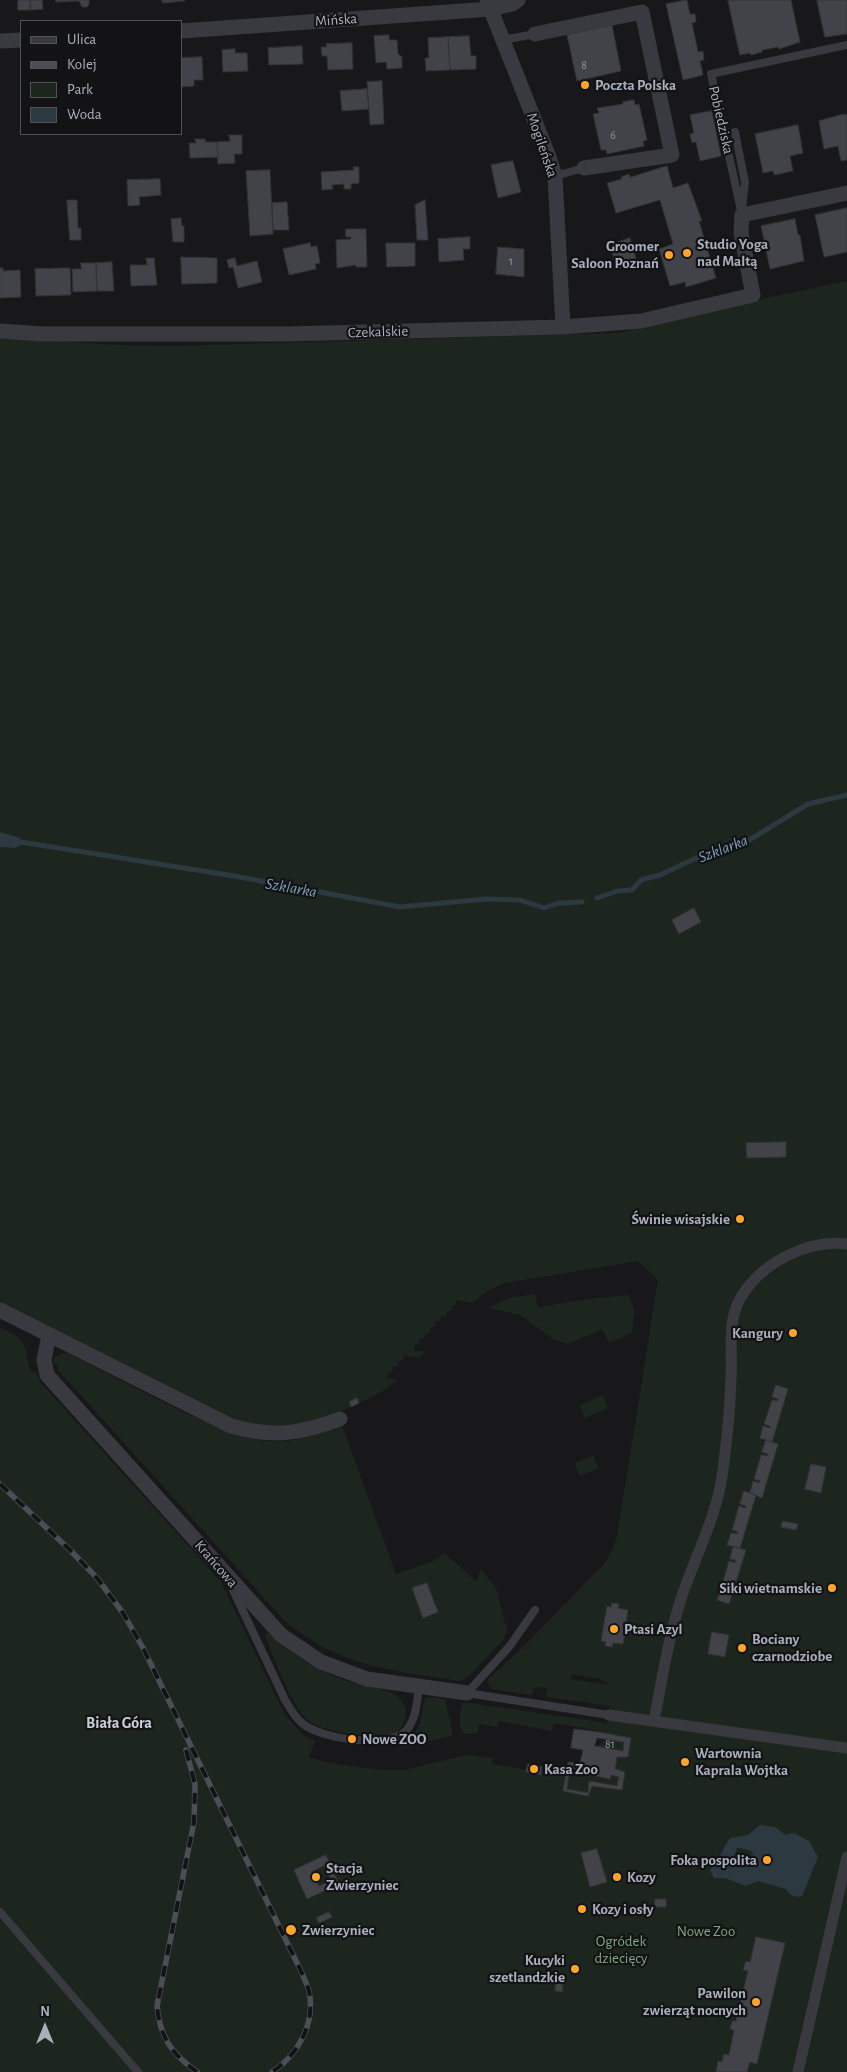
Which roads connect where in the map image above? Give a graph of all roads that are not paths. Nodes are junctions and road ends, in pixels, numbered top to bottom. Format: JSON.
{"nodes":[{"id":1,"x":518,"y":0,"type":"edge"},
{"id":2,"x":489,"y":4,"type":"edge"},
{"id":3,"x":182,"y":31,"type":"edge"},
{"id":4,"x":535,"y":34,"type":"joint"},
{"id":5,"x":20,"y":40,"type":"edge"},
{"id":6,"x":503,"y":40,"type":"junction"},
{"id":7,"x":0,"y":41,"type":"edge"},
{"id":8,"x":847,"y":45,"type":"edge"},
{"id":9,"x":735,"y":132,"type":"dead end"},
{"id":10,"x":584,"y":168,"type":"joint"},
{"id":11,"x":555,"y":176,"type":"junction"},
{"id":12,"x":847,"y":193,"type":"edge"},
{"id":13,"x":742,"y":215,"type":"junction"},
{"id":14,"x":753,"y":296,"type":"joint"},
{"id":15,"x":563,"y":327,"type":"junction"},
{"id":16,"x":0,"y":331,"type":"edge"},
{"id":17,"x":847,"y":1244,"type":"edge"},
{"id":18,"x":0,"y":1310,"type":"edge"},
{"id":19,"x":49,"y":1335,"type":"junction"},
{"id":20,"x":340,"y":1418,"type":"dead end"},
{"id":21,"x":228,"y":1579,"type":"junction"},
{"id":22,"x":535,"y":1610,"type":"dead end"},
{"id":23,"x":419,"y":1687,"type":"junction"},
{"id":24,"x":466,"y":1693,"type":"junction"},
{"id":25,"x":609,"y":1715,"type":"joint"},
{"id":26,"x":654,"y":1721,"type":"junction"},
{"id":27,"x":847,"y":1748,"type":"edge"},
{"id":28,"x":847,"y":1857,"type":"edge"},
{"id":29,"x":0,"y":1912,"type":"edge"},
{"id":30,"x":138,"y":2072,"type":"edge"},
{"id":31,"x":798,"y":2072,"type":"edge"}],
"edges":[{"from":1,"to":2,"type":"street","name":"Mińska"},
{"from":2,"to":3,"type":"street","name":"Mińska"},
{"from":2,"to":6,"type":"street","name":"Mogileńska"},
{"from":4,"to":6,"type":"lane"},
{"from":4,"to":10,"type":"street"},
{"from":5,"to":7,"type":"street"},
{"from":6,"to":11,"type":"street","name":"Mogileńska"},
{"from":8,"to":13,"type":"lane","name":"Pobiedziska"},
{"from":9,"to":13,"type":"lane"},
{"from":10,"to":11,"type":"lane"},
{"from":11,"to":15,"type":"street","name":"Mogileńska"},
{"from":12,"to":13,"type":"street"},
{"from":13,"to":14,"type":"street","name":"Pobiedziska"},
{"from":14,"to":15,"type":"street","name":"Czekalskie"},
{"from":15,"to":16,"type":"street","name":"Czekalskie"},
{"from":17,"to":26,"type":"street"},
{"from":18,"to":19,"type":"street"},
{"from":19,"to":20,"type":"street"},
{"from":19,"to":21,"type":"street","name":"Krańcowa"},
{"from":21,"to":23,"type":"street","name":"Krańcowa"},
{"from":21,"to":23,"type":"lane"},
{"from":22,"to":24,"type":"lane"},
{"from":23,"to":24,"type":"street","name":"Krańcowa"},
{"from":24,"to":25,"type":"lane"},
{"from":25,"to":26,"type":"street"},
{"from":26,"to":27,"type":"street"},
{"from":28,"to":31,"type":"street"},
{"from":29,"to":30,"type":"lane"}]}
